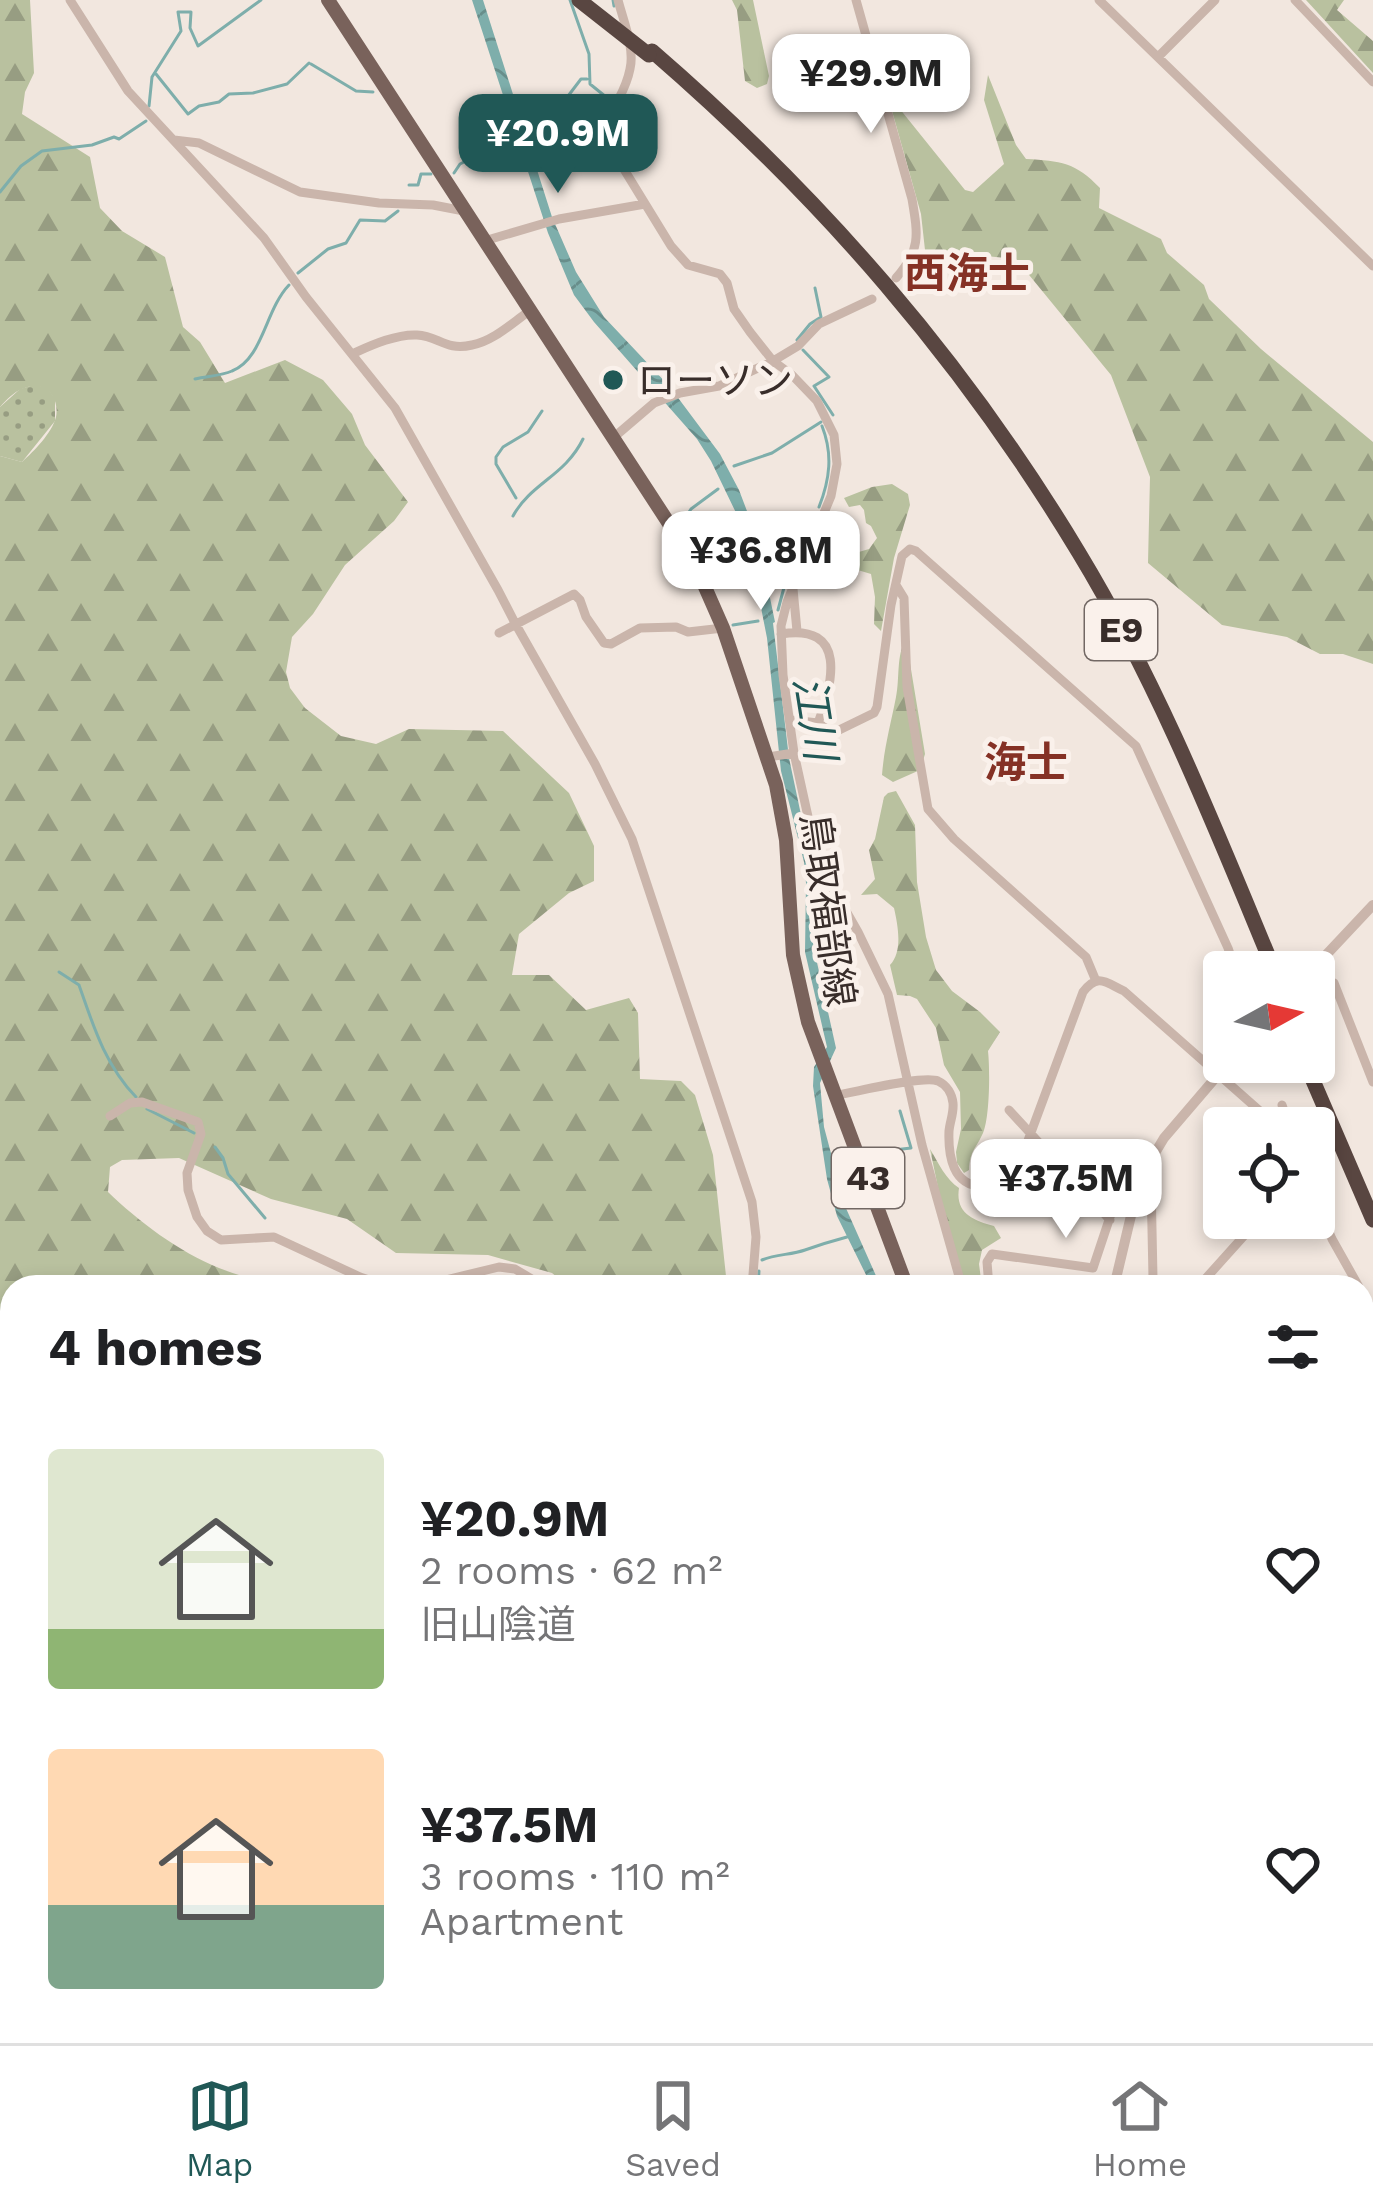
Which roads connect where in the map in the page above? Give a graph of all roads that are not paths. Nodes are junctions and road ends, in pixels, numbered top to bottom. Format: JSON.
{"nodes":[{"id":1,"x":70,"y":0,"type":"edge"},
{"id":2,"x":328,"y":0,"type":"edge"},
{"id":3,"x":583,"y":0,"type":"edge"},
{"id":4,"x":618,"y":0,"type":"edge"},
{"id":5,"x":856,"y":0,"type":"edge"},
{"id":6,"x":1099,"y":0,"type":"edge"},
{"id":7,"x":1216,"y":0,"type":"edge"},
{"id":8,"x":1295,"y":0,"type":"edge"},
{"id":9,"x":1158,"y":57,"type":"junction"},
{"id":10,"x":1373,"y":82,"type":"edge"},
{"id":11,"x":174,"y":140,"type":"junction"},
{"id":12,"x":645,"y":204,"type":"junction"},
{"id":13,"x":464,"y":211,"type":"junction"},
{"id":14,"x":484,"y":241,"type":"junction"},
{"id":15,"x":1373,"y":266,"type":"edge"},
{"id":16,"x":896,"y":278,"type":"dead end"},
{"id":17,"x":872,"y":299,"type":"dead end"},
{"id":18,"x":528,"y":312,"type":"junction"},
{"id":19,"x":354,"y":353,"type":"junction"},
{"id":20,"x":773,"y":361,"type":"junction"},
{"id":21,"x":613,"y":438,"type":"junction"},
{"id":22,"x":896,"y":585,"type":"junction"},
{"id":23,"x":793,"y":588,"type":"junction"},
{"id":24,"x":514,"y":623,"type":"junction"},
{"id":25,"x":723,"y":628,"type":"junction"},
{"id":26,"x":797,"y":632,"type":"junction"},
{"id":27,"x":499,"y":633,"type":"dead end"},
{"id":28,"x":781,"y":634,"type":"junction"},
{"id":29,"x":791,"y":720,"type":"junction"},
{"id":30,"x":818,"y":724,"type":"junction"},
{"id":31,"x":793,"y":753,"type":"junction"},
{"id":32,"x":772,"y":756,"type":"junction"},
{"id":33,"x":1373,"y":904,"type":"edge"},
{"id":34,"x":1229,"y":951,"type":"edge"},
{"id":35,"x":1263,"y":951,"type":"edge"},
{"id":36,"x":1329,"y":951,"type":"edge"},
{"id":37,"x":1096,"y":981,"type":"junction"},
{"id":38,"x":1335,"y":986,"type":"edge"},
{"id":39,"x":1203,"y":1061,"type":"edge"},
{"id":40,"x":910,"y":1082,"type":"junction"},
{"id":41,"x":1373,"y":1082,"type":"edge"},
{"id":42,"x":1210,"y":1083,"type":"edge"},
{"id":43,"x":1228,"y":1083,"type":"edge"},
{"id":44,"x":1317,"y":1083,"type":"edge"},
{"id":45,"x":1319,"y":1083,"type":"edge"},
{"id":46,"x":837,"y":1095,"type":"junction"},
{"id":47,"x":1255,"y":1107,"type":"edge"},
{"id":48,"x":1009,"y":1110,"type":"dead end"},
{"id":49,"x":110,"y":1116,"type":"dead end"},
{"id":50,"x":1033,"y":1133,"type":"junction"},
{"id":51,"x":1140,"y":1178,"type":"junction"},
{"id":52,"x":1373,"y":1202,"type":"edge"},
{"id":53,"x":1110,"y":1220,"type":"junction"},
{"id":54,"x":1373,"y":1220,"type":"edge"},
{"id":55,"x":1241,"y":1239,"type":"edge"},
{"id":56,"x":1332,"y":1239,"type":"edge"},
{"id":57,"x":356,"y":1275,"type":"edge"},
{"id":58,"x":466,"y":1275,"type":"edge"},
{"id":59,"x":526,"y":1275,"type":"edge"},
{"id":60,"x":753,"y":1275,"type":"edge"},
{"id":61,"x":903,"y":1275,"type":"edge"},
{"id":62,"x":959,"y":1275,"type":"edge"},
{"id":63,"x":988,"y":1275,"type":"edge"},
{"id":64,"x":1117,"y":1275,"type":"edge"},
{"id":65,"x":1153,"y":1275,"type":"edge"},
{"id":66,"x":1209,"y":1275,"type":"edge"},
{"id":67,"x":1353,"y":1275,"type":"edge"}],
"edges":[{"from":1,"to":11,"type":"street"},
{"from":2,"to":13,"type":"main road","name":"鳥取福部線","number":"43"},
{"from":3,"to":35,"type":"highway","number":"E9","bridge":true},
{"from":4,"to":12,"type":"street"},
{"from":5,"to":16,"type":"street"},
{"from":6,"to":9,"type":"street"},
{"from":7,"to":9,"type":"street"},
{"from":8,"to":10,"type":"street"},
{"from":9,"to":15,"type":"street"},
{"from":11,"to":13,"type":"street"},
{"from":11,"to":19,"type":"street"},
{"from":12,"to":14,"type":"street"},
{"from":12,"to":20,"type":"street"},
{"from":13,"to":14,"type":"main road","name":"鳥取福部線","number":"43"},
{"from":14,"to":18,"type":"main road","name":"鳥取福部線","number":"43"},
{"from":17,"to":20,"type":"street"},
{"from":18,"to":19,"type":"street"},
{"from":18,"to":21,"type":"main road","name":"鳥取福部線","number":"43"},
{"from":19,"to":24,"type":"street"},
{"from":20,"to":21,"type":"street"},
{"from":20,"to":23,"type":"street"},
{"from":21,"to":25,"type":"main road","name":"鳥取福部線","number":"43"},
{"from":22,"to":30,"type":"street"},
{"from":22,"to":34,"type":"street"},
{"from":22,"to":37,"type":"street"},
{"from":23,"to":26,"type":"street"},
{"from":23,"to":28,"type":"street"},
{"from":24,"to":25,"type":"street"},
{"from":24,"to":27,"type":"street"},
{"from":24,"to":60,"type":"street"},
{"from":25,"to":32,"type":"main road","name":"鳥取福部線","number":"43"},
{"from":26,"to":28,"type":"street"},
{"from":26,"to":30,"type":"street"},
{"from":28,"to":29,"type":"street"},
{"from":29,"to":30,"type":"street"},
{"from":29,"to":31,"type":"street"},
{"from":31,"to":32,"type":"street"},
{"from":31,"to":40,"type":"street"},
{"from":32,"to":46,"type":"main road","name":"鳥取福部線","number":"43"},
{"from":33,"to":36,"type":"street"},
{"from":37,"to":39,"type":"street"},
{"from":37,"to":50,"type":"street"},
{"from":38,"to":41,"type":"street"},
{"from":40,"to":46,"type":"street"},
{"from":40,"to":50,"type":"street"},
{"from":40,"to":62,"type":"street"},
{"from":42,"to":51,"type":"street"},
{"from":43,"to":47,"type":"street"},
{"from":44,"to":54,"type":"highway"},
{"from":45,"to":52,"type":"highway"},
{"from":46,"to":61,"type":"main road","name":"鳥取福部線","number":"43"},
{"from":48,"to":50,"type":"street"},
{"from":49,"to":57,"type":"street"},
{"from":50,"to":53,"type":"street"},
{"from":51,"to":53,"type":"street"},
{"from":51,"to":64,"type":"street"},
{"from":51,"to":65,"type":"street"},
{"from":53,"to":63,"type":"street"},
{"from":55,"to":66,"type":"street"},
{"from":56,"to":67,"type":"street"},
{"from":58,"to":59,"type":"street"}]}
